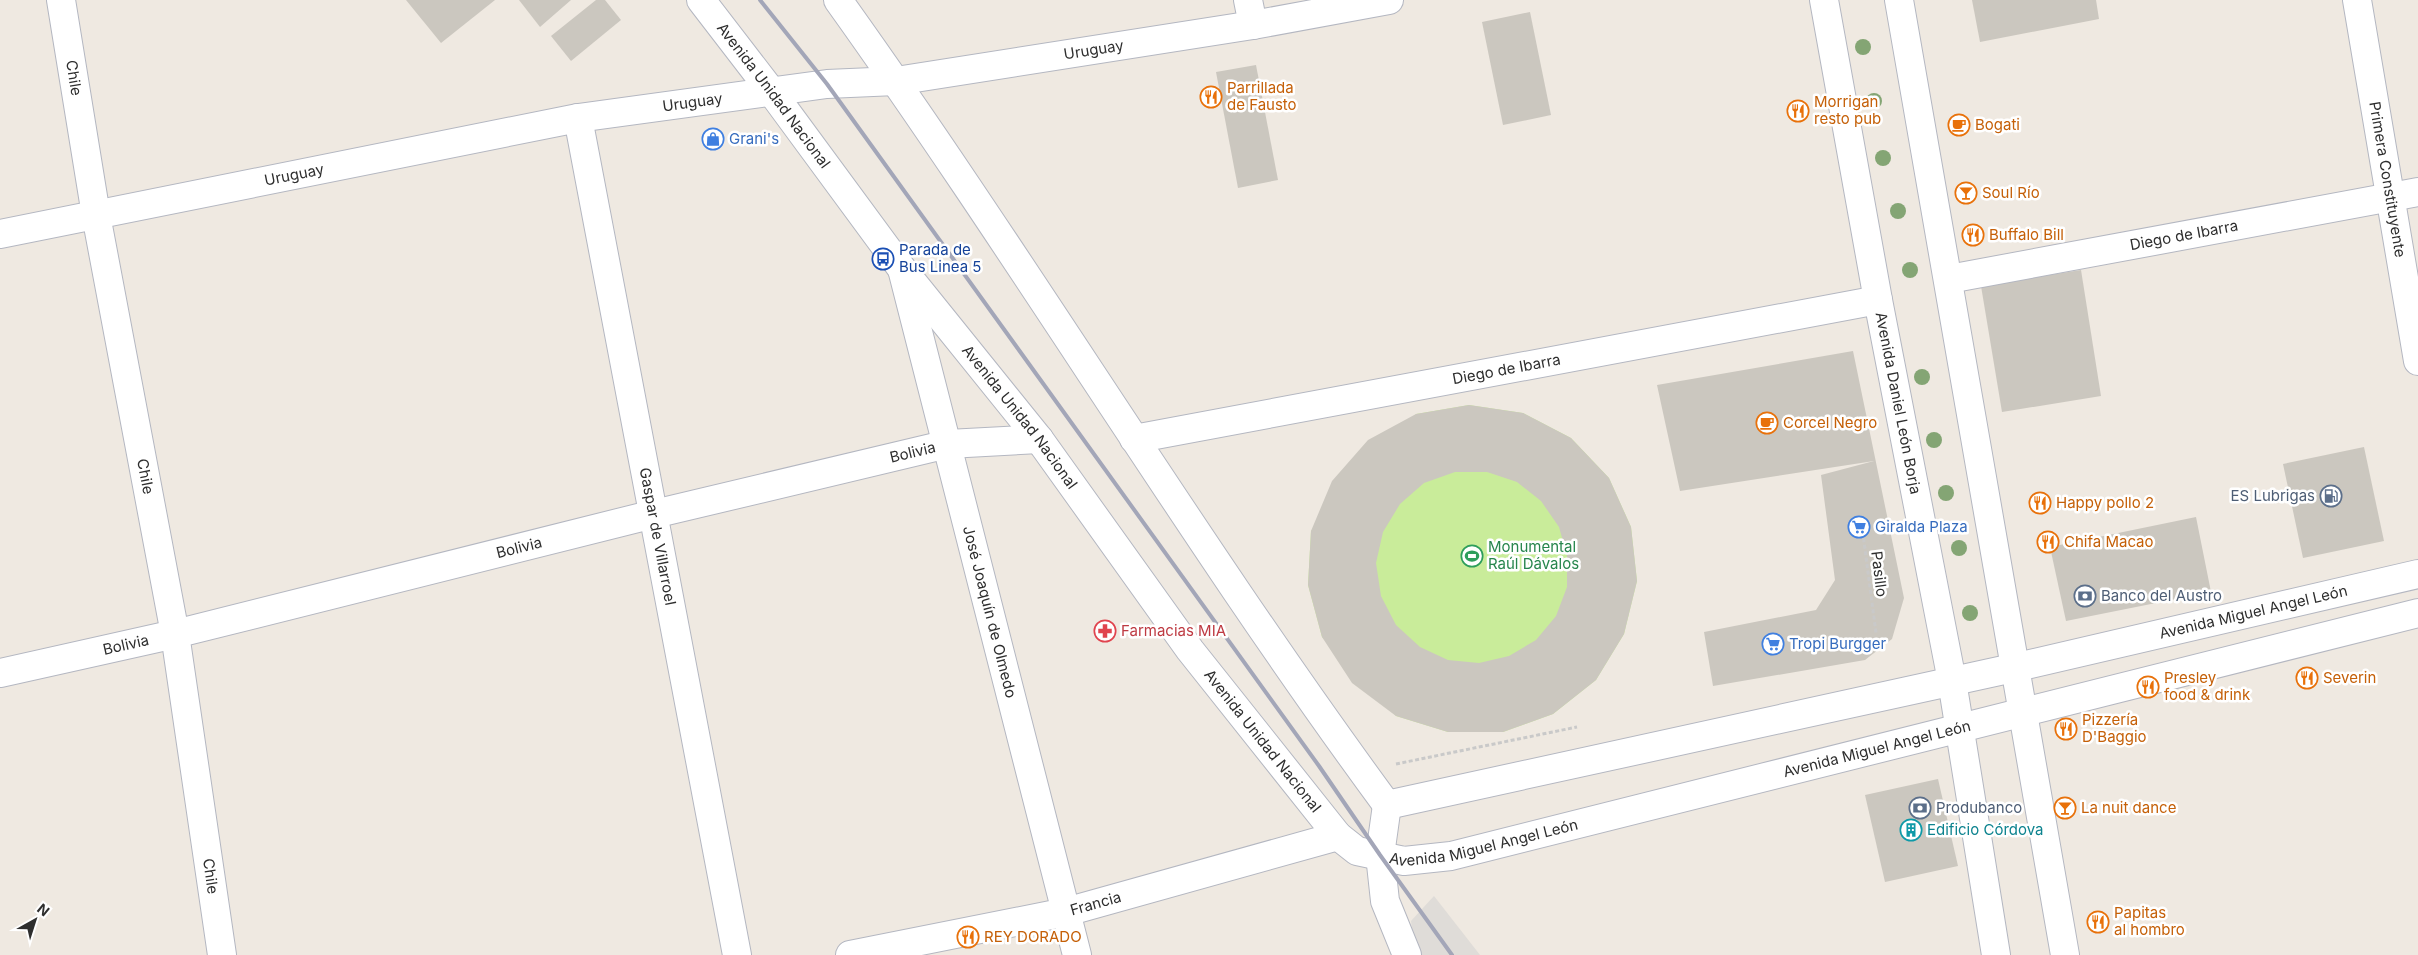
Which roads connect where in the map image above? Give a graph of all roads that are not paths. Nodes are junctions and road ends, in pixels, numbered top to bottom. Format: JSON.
{"nodes":[{"id":1,"x":61,"y":0,"type":"edge"},
{"id":2,"x":701,"y":0,"type":"edge"},
{"id":3,"x":838,"y":0,"type":"edge"},
{"id":4,"x":1389,"y":0,"type":"edge"},
{"id":5,"x":1824,"y":0,"type":"edge"},
{"id":6,"x":1899,"y":0,"type":"edge"},
{"id":7,"x":2357,"y":0,"type":"edge"},
{"id":8,"x":1250,"y":12,"type":"edge"},
{"id":9,"x":896,"y":81,"type":"junction"},
{"id":10,"x":771,"y":91,"type":"junction"},
{"id":11,"x":578,"y":118,"type":"junction"},
{"id":12,"x":2418,"y":192,"type":"edge"},
{"id":13,"x":2392,"y":197,"type":"junction"},
{"id":14,"x":96,"y":215,"type":"junction"},
{"id":15,"x":0,"y":234,"type":"edge"},
{"id":16,"x":902,"y":269,"type":"junction"},
{"id":17,"x":1949,"y":279,"type":"junction"},
{"id":18,"x":1878,"y":300,"type":"junction"},
{"id":19,"x":2418,"y":361,"type":"edge"},
{"id":20,"x":1039,"y":439,"type":"junction"},
{"id":21,"x":1134,"y":439,"type":"junction"},
{"id":22,"x":948,"y":444,"type":"junction"},
{"id":23,"x":654,"y":514,"type":"junction"},
{"id":24,"x":2418,"y":574,"type":"edge"},
{"id":25,"x":2418,"y":613,"type":"edge"},
{"id":26,"x":175,"y":634,"type":"junction"},
{"id":27,"x":2013,"y":668,"type":"junction"},
{"id":28,"x":0,"y":673,"type":"edge"},
{"id":29,"x":1952,"y":680,"type":"junction"},
{"id":30,"x":2021,"y":713,"type":"junction"},
{"id":31,"x":1960,"y":728,"type":"junction"},
{"id":32,"x":1386,"y":805,"type":"junction"},
{"id":33,"x":1338,"y":836,"type":"junction"},
{"id":34,"x":1380,"y":855,"type":"junction"},
{"id":35,"x":1066,"y":912,"type":"junction"},
{"id":36,"x":222,"y":955,"type":"edge"},
{"id":37,"x":738,"y":955,"type":"edge"},
{"id":38,"x":850,"y":955,"type":"edge"},
{"id":39,"x":1077,"y":955,"type":"edge"},
{"id":40,"x":1407,"y":955,"type":"edge"},
{"id":41,"x":1996,"y":955,"type":"edge"},
{"id":42,"x":2065,"y":955,"type":"edge"}],
"edges":[{"from":1,"to":14,"type":"street","name":"Chile"},
{"from":2,"to":10,"type":"street","name":"Avenida Unidad Nacional"},
{"from":3,"to":9,"type":"street"},
{"from":4,"to":8,"type":"street","name":"Uruguay"},
{"from":5,"to":18,"type":"street","name":"Avenida Daniel León Borja"},
{"from":6,"to":17,"type":"street"},
{"from":7,"to":13,"type":"street","name":"Primera Constituyente"},
{"from":8,"to":9,"type":"street","name":"Uruguay"},
{"from":9,"to":10,"type":"street","name":"Uruguay"},
{"from":9,"to":21,"type":"street"},
{"from":10,"to":11,"type":"street","name":"Uruguay"},
{"from":10,"to":16,"type":"street","name":"Avenida Unidad Nacional"},
{"from":11,"to":14,"type":"street","name":"Uruguay"},
{"from":11,"to":23,"type":"street","name":"Gaspar de Villarroel"},
{"from":12,"to":13,"type":"street","name":"Diego de Ibarra"},
{"from":13,"to":17,"type":"street","name":"Diego de Ibarra"},
{"from":13,"to":19,"type":"street","name":"Primera Constituyente"},
{"from":14,"to":15,"type":"street","name":"Uruguay"},
{"from":14,"to":26,"type":"street","name":"Chile"},
{"from":16,"to":20,"type":"street","name":"Avenida Unidad Nacional"},
{"from":16,"to":22,"type":"street","name":"José Joaquín de Olmedo"},
{"from":17,"to":27,"type":"street"},
{"from":18,"to":21,"type":"street","name":"Diego de Ibarra"},
{"from":18,"to":29,"type":"street","name":"Avenida Daniel León Borja"},
{"from":20,"to":22,"type":"street","name":"Bolivia"},
{"from":20,"to":33,"type":"street","name":"Avenida Unidad Nacional"},
{"from":21,"to":32,"type":"street"},
{"from":22,"to":23,"type":"street","name":"Bolivia"},
{"from":22,"to":35,"type":"street","name":"José Joaquín de Olmedo"},
{"from":23,"to":26,"type":"street","name":"Bolivia"},
{"from":23,"to":37,"type":"street","name":"Gaspar de Villarroel"},
{"from":24,"to":27,"type":"street","name":"Avenida Miguel Angel León"},
{"from":25,"to":30,"type":"street","name":"Avenida Miguel Angel León"},
{"from":26,"to":28,"type":"street","name":"Bolivia"},
{"from":26,"to":36,"type":"street","name":"Chile"},
{"from":27,"to":29,"type":"street","name":"Avenida Miguel Angel León"},
{"from":27,"to":30,"type":"street"},
{"from":29,"to":31,"type":"street","name":"Avenida Daniel León Borja"},
{"from":29,"to":32,"type":"street","name":"Avenida Miguel Angel León"},
{"from":30,"to":31,"type":"street","name":"Avenida Miguel Angel León"},
{"from":30,"to":42,"type":"street"},
{"from":31,"to":34,"type":"street","name":"Avenida Miguel Angel León"},
{"from":31,"to":41,"type":"street","name":"Avenida Daniel León Borja"},
{"from":32,"to":34,"type":"street"},
{"from":33,"to":34,"type":"street","name":"Avenida Miguel Angel León"},
{"from":33,"to":35,"type":"street","name":"Francia"},
{"from":34,"to":40,"type":"street"},
{"from":35,"to":38,"type":"street","name":"Francia"},
{"from":35,"to":39,"type":"street","name":"José Joaquín de Olmedo"}]}
